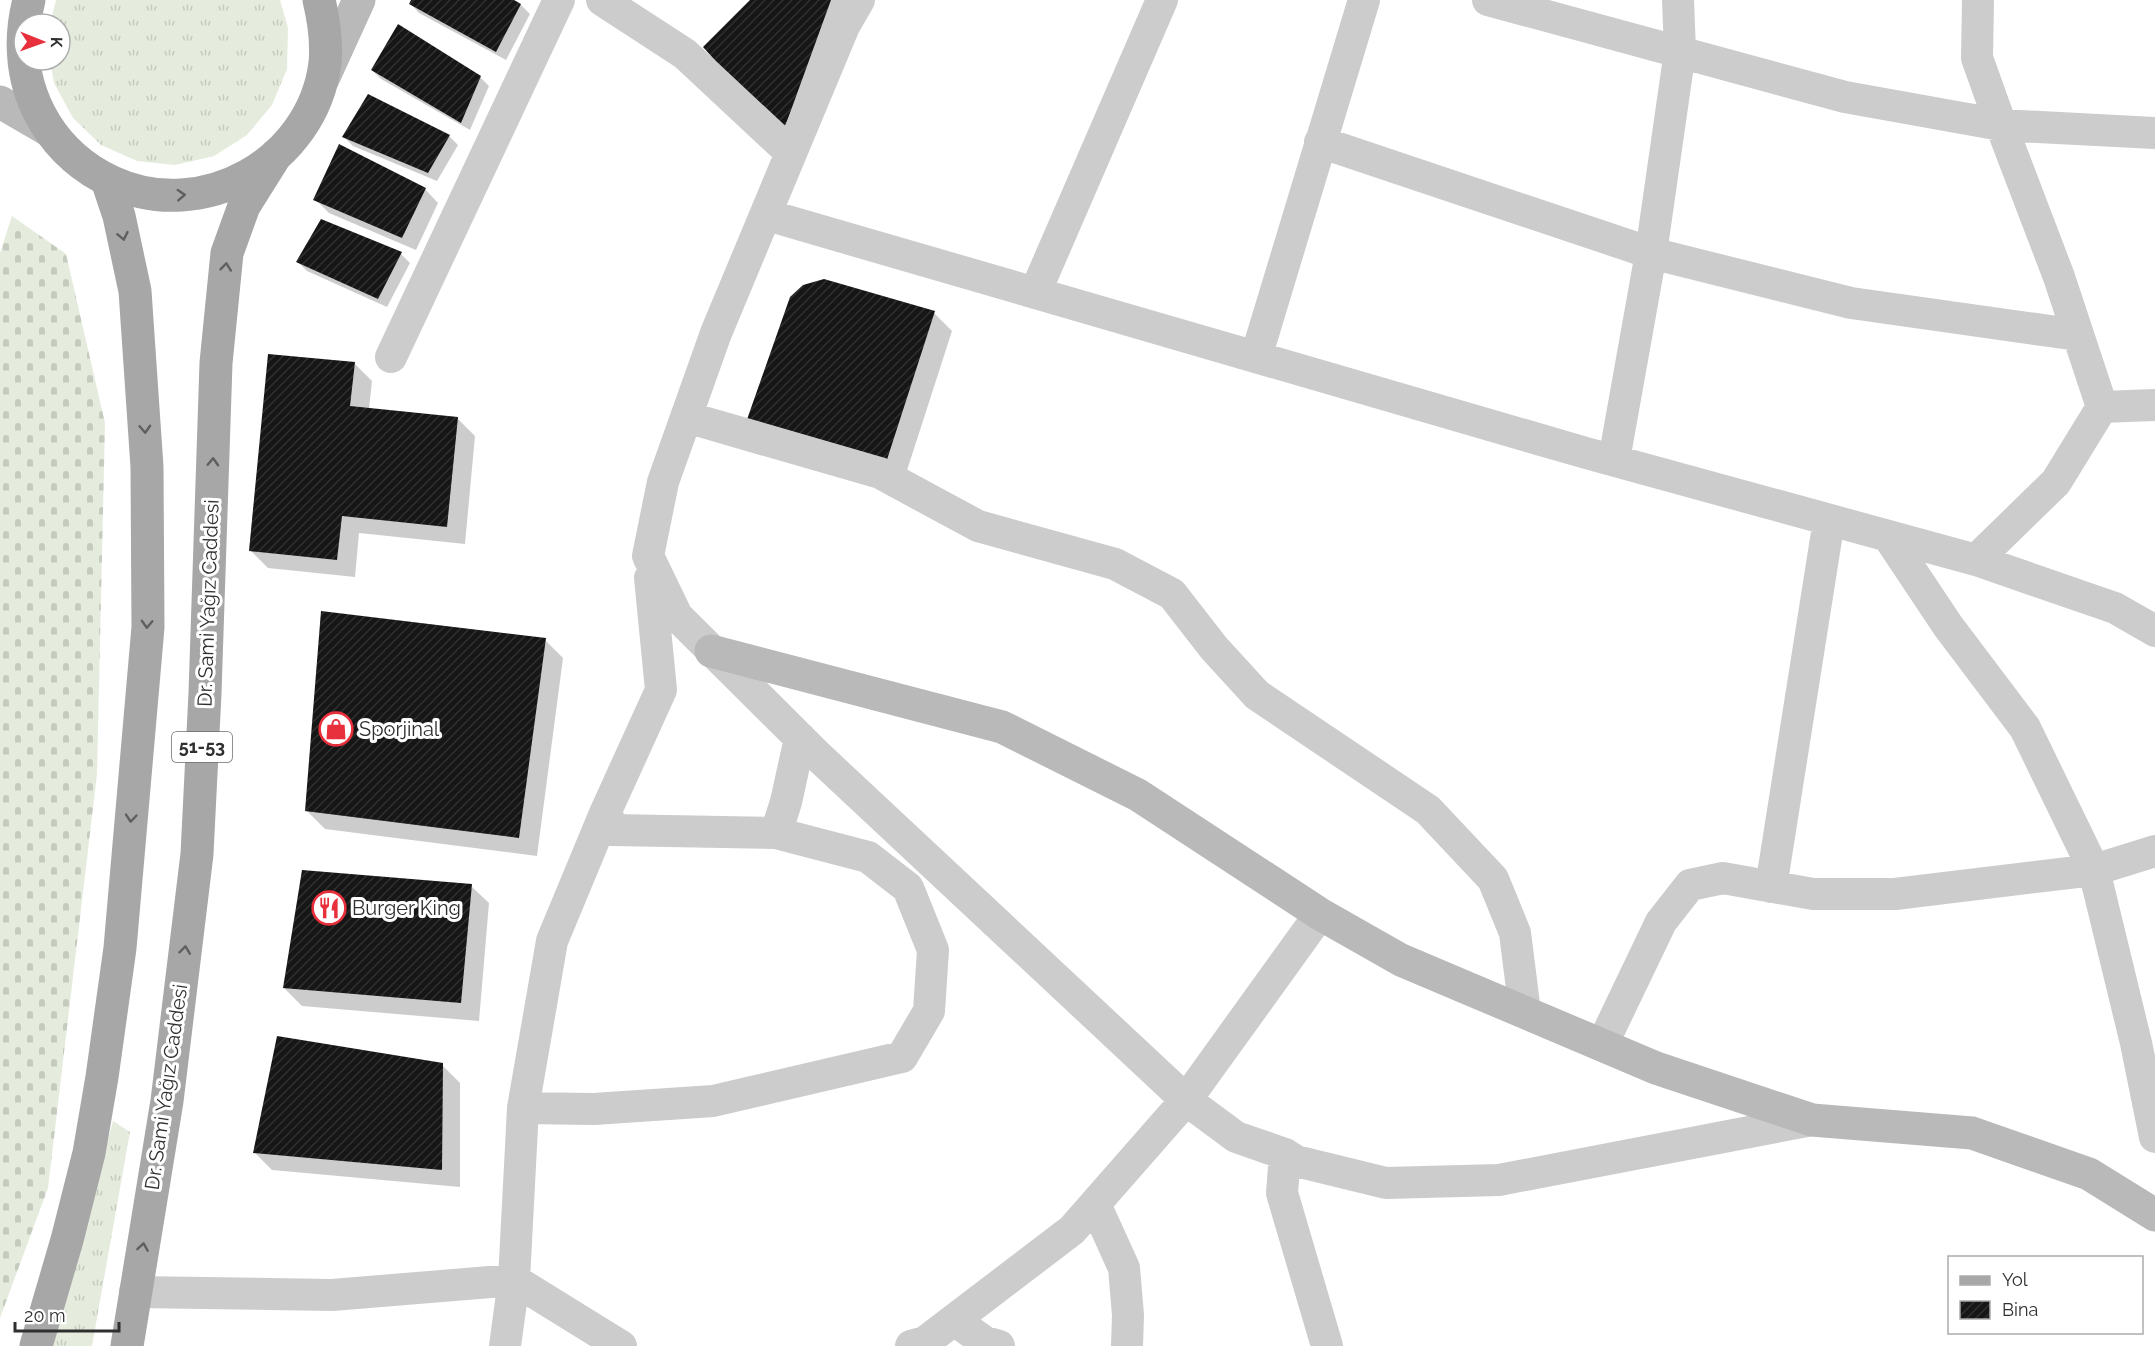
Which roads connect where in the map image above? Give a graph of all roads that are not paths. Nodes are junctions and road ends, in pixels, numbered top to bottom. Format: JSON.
{"nodes":[{"id":1,"x":29,"y":0,"type":"edge"},
{"id":2,"x":319,"y":0,"type":"edge"},
{"id":3,"x":359,"y":0,"type":"edge"},
{"id":4,"x":558,"y":0,"type":"edge"},
{"id":5,"x":602,"y":0,"type":"edge"},
{"id":6,"x":859,"y":0,"type":"edge"},
{"id":7,"x":1162,"y":0,"type":"edge"},
{"id":8,"x":1364,"y":0,"type":"edge"},
{"id":9,"x":1488,"y":0,"type":"edge"},
{"id":10,"x":1678,"y":0,"type":"edge"},
{"id":11,"x":1978,"y":0,"type":"edge"},
{"id":12,"x":1680,"y":51,"type":"junction"},
{"id":13,"x":320,"y":86,"type":"junction"},
{"id":14,"x":0,"y":102,"type":"edge"},
{"id":15,"x":2001,"y":125,"type":"junction"},
{"id":16,"x":50,"y":131,"type":"junction"},
{"id":17,"x":2155,"y":133,"type":"edge"},
{"id":18,"x":1320,"y":142,"type":"junction"},
{"id":19,"x":791,"y":153,"type":"junction"},
{"id":20,"x":276,"y":155,"type":"junction"},
{"id":21,"x":107,"y":180,"type":"junction"},
{"id":22,"x":766,"y":215,"type":"junction"},
{"id":23,"x":1652,"y":253,"type":"junction"},
{"id":24,"x":1035,"y":293,"type":"junction"},
{"id":25,"x":2078,"y":334,"type":"junction"},
{"id":26,"x":391,"y":357,"type":"dead end"},
{"id":27,"x":1256,"y":357,"type":"junction"},
{"id":28,"x":2155,"y":405,"type":"edge"},
{"id":29,"x":2102,"y":407,"type":"junction"},
{"id":30,"x":686,"y":417,"type":"junction"},
{"id":31,"x":1614,"y":460,"type":"junction"},
{"id":32,"x":1829,"y":520,"type":"junction"},
{"id":33,"x":1888,"y":536,"type":"junction"},
{"id":34,"x":648,"y":556,"type":"junction"},
{"id":35,"x":1976,"y":560,"type":"junction"},
{"id":36,"x":2155,"y":631,"type":"edge"},
{"id":37,"x":711,"y":651,"type":"junction"},
{"id":38,"x":800,"y":738,"type":"junction"},
{"id":39,"x":606,"y":811,"type":"junction"},
{"id":40,"x":776,"y":833,"type":"junction"},
{"id":41,"x":2155,"y":851,"type":"edge"},
{"id":42,"x":2094,"y":870,"type":"junction"},
{"id":43,"x":1770,"y":887,"type":"junction"},
{"id":44,"x":1320,"y":914,"type":"junction"},
{"id":45,"x":1525,"y":1012,"type":"junction"},
{"id":46,"x":1602,"y":1045,"type":"junction"},
{"id":47,"x":1186,"y":1100,"type":"junction"},
{"id":48,"x":523,"y":1108,"type":"junction"},
{"id":49,"x":1812,"y":1120,"type":"junction"},
{"id":50,"x":2155,"y":1137,"type":"edge"},
{"id":51,"x":1285,"y":1154,"type":"junction"},
{"id":52,"x":1095,"y":1204,"type":"junction"},
{"id":53,"x":2155,"y":1215,"type":"edge"},
{"id":54,"x":514,"y":1281,"type":"junction"},
{"id":55,"x":135,"y":1292,"type":"junction"},
{"id":56,"x":954,"y":1320,"type":"junction"},
{"id":57,"x":921,"y":1345,"type":"edge"},
{"id":58,"x":36,"y":1346,"type":"edge"},
{"id":59,"x":127,"y":1346,"type":"edge"},
{"id":60,"x":506,"y":1346,"type":"edge"},
{"id":61,"x":621,"y":1346,"type":"edge"},
{"id":62,"x":999,"y":1346,"type":"edge"},
{"id":63,"x":1127,"y":1346,"type":"edge"},
{"id":64,"x":1327,"y":1346,"type":"edge"}],
"edges":[{"from":1,"to":16,"type":"main road"},
{"from":2,"to":13,"type":"main road"},
{"from":3,"to":13,"type":"street"},
{"from":4,"to":26,"type":"street"},
{"from":5,"to":19,"type":"street"},
{"from":6,"to":19,"type":"street"},
{"from":7,"to":24,"type":"street"},
{"from":8,"to":18,"type":"street"},
{"from":9,"to":12,"type":"street"},
{"from":10,"to":12,"type":"street"},
{"from":11,"to":15,"type":"street"},
{"from":12,"to":15,"type":"street"},
{"from":12,"to":23,"type":"street"},
{"from":13,"to":20,"type":"main road"},
{"from":14,"to":16,"type":"street"},
{"from":15,"to":17,"type":"street"},
{"from":15,"to":25,"type":"street"},
{"from":16,"to":21,"type":"main road"},
{"from":18,"to":23,"type":"street"},
{"from":18,"to":27,"type":"street"},
{"from":19,"to":22,"type":"street"},
{"from":21,"to":20,"type":"main road","one_way":true},
{"from":55,"to":20,"type":"main road","name":"Dr. Sami Yağız Caddesi","number":"51-53","one_way":true},
{"from":21,"to":58,"type":"main road","one_way":true},
{"from":22,"to":24,"type":"street"},
{"from":22,"to":30,"type":"street"},
{"from":23,"to":25,"type":"street"},
{"from":23,"to":31,"type":"street"},
{"from":24,"to":27,"type":"street"},
{"from":25,"to":29,"type":"street"},
{"from":27,"to":31,"type":"street"},
{"from":28,"to":29,"type":"street"},
{"from":29,"to":35,"type":"street"},
{"from":30,"to":34,"type":"street"},
{"from":30,"to":45,"type":"street"},
{"from":31,"to":32,"type":"street"},
{"from":32,"to":33,"type":"street"},
{"from":32,"to":43,"type":"street"},
{"from":33,"to":35,"type":"street"},
{"from":33,"to":42,"type":"street"},
{"from":34,"to":37,"type":"street"},
{"from":34,"to":39,"type":"street"},
{"from":35,"to":36,"type":"street"},
{"from":37,"to":38,"type":"street"},
{"from":37,"to":44,"type":"street"},
{"from":38,"to":40,"type":"street"},
{"from":38,"to":47,"type":"street"},
{"from":39,"to":40,"type":"street"},
{"from":39,"to":48,"type":"street"},
{"from":40,"to":48,"type":"street"},
{"from":41,"to":42,"type":"street"},
{"from":42,"to":43,"type":"street"},
{"from":42,"to":50,"type":"street"},
{"from":43,"to":46,"type":"street"},
{"from":44,"to":45,"type":"street"},
{"from":44,"to":47,"type":"street"},
{"from":45,"to":46,"type":"street"},
{"from":46,"to":49,"type":"street"},
{"from":47,"to":51,"type":"street"},
{"from":47,"to":52,"type":"street"},
{"from":48,"to":54,"type":"street"},
{"from":49,"to":51,"type":"street"},
{"from":49,"to":53,"type":"street"},
{"from":51,"to":64,"type":"street"},
{"from":52,"to":56,"type":"street"},
{"from":52,"to":63,"type":"street"},
{"from":54,"to":55,"type":"street"},
{"from":54,"to":60,"type":"street"},
{"from":54,"to":61,"type":"street"},
{"from":55,"to":59,"type":"main road","name":"Dr. Sami Yağız Caddesi","number":"51-53"},
{"from":56,"to":57,"type":"street"},
{"from":56,"to":62,"type":"street"}]}
